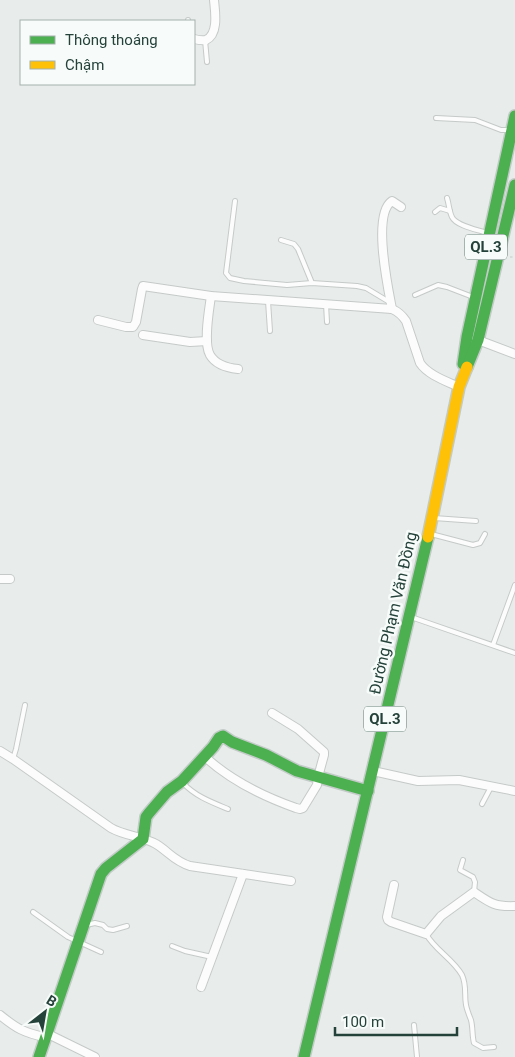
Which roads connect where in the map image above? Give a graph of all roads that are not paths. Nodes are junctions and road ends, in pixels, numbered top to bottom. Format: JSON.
{"nodes":[{"id":1,"x":214,"y":0,"type":"edge"},
{"id":2,"x":195,"y":39,"type":"edge"},
{"id":3,"x":205,"y":40,"type":"junction"},
{"id":4,"x":207,"y":62,"type":"dead end"},
{"id":5,"x":515,"y":116,"type":"edge"},
{"id":6,"x":436,"y":118,"type":"dead end"},
{"id":7,"x":513,"y":130,"type":"edge"},
{"id":8,"x":515,"y":185,"type":"edge"},
{"id":9,"x":447,"y":198,"type":"dead end"},
{"id":10,"x":235,"y":200,"type":"dead end"},
{"id":11,"x":401,"y":207,"type":"dead end"},
{"id":12,"x":512,"y":209,"type":"edge"},
{"id":13,"x":450,"y":211,"type":"junction"},
{"id":14,"x":435,"y":212,"type":"dead end"},
{"id":15,"x":489,"y":234,"type":"junction"},
{"id":16,"x":281,"y":240,"type":"dead end"},
{"id":17,"x":312,"y":283,"type":"junction"},
{"id":18,"x":415,"y":295,"type":"dead end"},
{"id":19,"x":211,"y":296,"type":"junction"},
{"id":20,"x":475,"y":298,"type":"junction"},
{"id":21,"x":268,"y":300,"type":"junction"},
{"id":22,"x":326,"y":304,"type":"junction"},
{"id":23,"x":391,"y":306,"type":"junction"},
{"id":24,"x":98,"y":320,"type":"dead end"},
{"id":25,"x":327,"y":322,"type":"dead end"},
{"id":26,"x":270,"y":331,"type":"dead end"},
{"id":27,"x":143,"y":335,"type":"dead end"},
{"id":28,"x":478,"y":340,"type":"junction"},
{"id":29,"x":207,"y":342,"type":"junction"},
{"id":30,"x":515,"y":354,"type":"edge"},
{"id":31,"x":238,"y":370,"type":"dead end"},
{"id":32,"x":460,"y":383,"type":"junction"},
{"id":33,"x":432,"y":518,"type":"junction"},
{"id":34,"x":476,"y":522,"type":"dead end"},
{"id":35,"x":429,"y":533,"type":"junction"},
{"id":36,"x":485,"y":534,"type":"dead end"},
{"id":37,"x":0,"y":579,"type":"edge"},
{"id":38,"x":10,"y":579,"type":"dead end"},
{"id":39,"x":515,"y":585,"type":"edge"},
{"id":40,"x":409,"y":616,"type":"junction"},
{"id":41,"x":492,"y":645,"type":"junction"},
{"id":42,"x":515,"y":653,"type":"edge"},
{"id":43,"x":26,"y":705,"type":"dead end"},
{"id":44,"x":272,"y":713,"type":"dead end"},
{"id":45,"x":0,"y":751,"type":"edge"},
{"id":46,"x":204,"y":756,"type":"junction"},
{"id":47,"x":13,"y":758,"type":"junction"},
{"id":48,"x":373,"y":772,"type":"junction"},
{"id":49,"x":318,"y":777,"type":"junction"},
{"id":50,"x":182,"y":781,"type":"junction"},
{"id":51,"x":491,"y":787,"type":"junction"},
{"id":52,"x":368,"y":791,"type":"junction"},
{"id":53,"x":515,"y":791,"type":"edge"},
{"id":54,"x":482,"y":804,"type":"dead end"},
{"id":55,"x":228,"y":809,"type":"dead end"},
{"id":56,"x":143,"y":839,"type":"junction"},
{"id":57,"x":463,"y":860,"type":"dead end"},
{"id":58,"x":243,"y":874,"type":"junction"},
{"id":59,"x":291,"y":881,"type":"dead end"},
{"id":60,"x":394,"y":885,"type":"dead end"},
{"id":61,"x":474,"y":892,"type":"junction"},
{"id":62,"x":515,"y":906,"type":"edge"},
{"id":63,"x":33,"y":912,"type":"dead end"},
{"id":64,"x":84,"y":924,"type":"junction"},
{"id":65,"x":127,"y":926,"type":"dead end"},
{"id":66,"x":426,"y":934,"type":"junction"},
{"id":67,"x":78,"y":941,"type":"junction"},
{"id":68,"x":172,"y":946,"type":"dead end"},
{"id":69,"x":100,"y":952,"type":"dead end"},
{"id":70,"x":212,"y":957,"type":"junction"},
{"id":71,"x":201,"y":987,"type":"dead end"},
{"id":72,"x":0,"y":1015,"type":"edge"},
{"id":73,"x":414,"y":1025,"type":"dead end"},
{"id":74,"x":45,"y":1035,"type":"junction"},
{"id":75,"x":494,"y":1047,"type":"dead end"},
{"id":76,"x":39,"y":1057,"type":"edge"},
{"id":77,"x":95,"y":1057,"type":"edge"},
{"id":78,"x":304,"y":1057,"type":"edge"},
{"id":79,"x":417,"y":1057,"type":"edge"}],
"edges":[{"from":1,"to":3,"type":"street"},
{"from":2,"to":3,"type":"street"},
{"from":3,"to":4,"type":"lane"},
{"from":5,"to":7,"type":"main road","name":"Đường Phạm Văn Đồng","number":"QL.3"},
{"from":6,"to":7,"type":"lane"},
{"from":7,"to":15,"type":"main road","name":"Đường Phạm Văn Đồng","number":"QL.3"},
{"from":8,"to":12,"type":"main road","name":"Đường Phạm Văn Đồng","number":"QL.3"},
{"from":9,"to":13,"type":"lane"},
{"from":10,"to":17,"type":"lane"},
{"from":11,"to":23,"type":"street"},
{"from":12,"to":28,"type":"main road","name":"Đường Phạm Văn Đồng","number":"QL.3"},
{"from":13,"to":14,"type":"lane"},
{"from":13,"to":15,"type":"lane"},
{"from":15,"to":20,"type":"main road","name":"Đường Phạm Văn Đồng","number":"QL.3"},
{"from":16,"to":17,"type":"lane"},
{"from":17,"to":23,"type":"lane"},
{"from":18,"to":20,"type":"lane"},
{"from":19,"to":21,"type":"street"},
{"from":19,"to":24,"type":"street"},
{"from":19,"to":29,"type":"street"},
{"from":20,"to":32,"type":"main road","name":"Đường Phạm Văn Đồng","number":"QL.3"},
{"from":21,"to":22,"type":"street"},
{"from":21,"to":26,"type":"lane"},
{"from":22,"to":23,"type":"street"},
{"from":22,"to":25,"type":"lane"},
{"from":23,"to":32,"type":"street"},
{"from":27,"to":29,"type":"street"},
{"from":28,"to":30,"type":"street"},
{"from":28,"to":32,"type":"main road","name":"Đường Phạm Văn Đồng","number":"QL.3"},
{"from":29,"to":31,"type":"street"},
{"from":32,"to":33,"type":"main road","name":"Đường Phạm Văn Đồng","number":"QL.3"},
{"from":33,"to":34,"type":"lane"},
{"from":33,"to":35,"type":"main road","name":"Đường Phạm Văn Đồng","number":"QL.3"},
{"from":35,"to":36,"type":"lane"},
{"from":35,"to":40,"type":"main road","name":"Đường Phạm Văn Đồng","number":"QL.3"},
{"from":37,"to":38,"type":"street"},
{"from":39,"to":41,"type":"lane"},
{"from":40,"to":41,"type":"lane"},
{"from":40,"to":48,"type":"main road","name":"Đường Phạm Văn Đồng","number":"QL.3"},
{"from":41,"to":42,"type":"lane"},
{"from":43,"to":47,"type":"lane"},
{"from":44,"to":49,"type":"street"},
{"from":45,"to":47,"type":"street"},
{"from":46,"to":49,"type":"main road"},
{"from":46,"to":49,"type":"street"},
{"from":46,"to":50,"type":"main road"},
{"from":47,"to":56,"type":"street"},
{"from":48,"to":51,"type":"street"},
{"from":48,"to":52,"type":"main road","name":"Đường Phạm Văn Đồng","number":"QL.3"},
{"from":49,"to":52,"type":"main road"},
{"from":50,"to":55,"type":"lane"},
{"from":50,"to":56,"type":"main road"},
{"from":51,"to":53,"type":"street"},
{"from":51,"to":54,"type":"lane"},
{"from":52,"to":78,"type":"main road","name":"Đường Phạm Văn Đồng","number":"QL.3"},
{"from":56,"to":58,"type":"street"},
{"from":56,"to":64,"type":"main road"},
{"from":57,"to":61,"type":"lane"},
{"from":58,"to":59,"type":"street"},
{"from":58,"to":70,"type":"street"},
{"from":60,"to":66,"type":"street"},
{"from":61,"to":62,"type":"street"},
{"from":61,"to":66,"type":"street"},
{"from":63,"to":67,"type":"lane"},
{"from":64,"to":65,"type":"lane"},
{"from":64,"to":67,"type":"main road"},
{"from":66,"to":75,"type":"lane"},
{"from":67,"to":69,"type":"lane"},
{"from":67,"to":74,"type":"main road"},
{"from":68,"to":70,"type":"lane"},
{"from":70,"to":71,"type":"street"},
{"from":72,"to":74,"type":"street"},
{"from":73,"to":79,"type":"lane"},
{"from":74,"to":76,"type":"main road"},
{"from":74,"to":77,"type":"street"}]}
